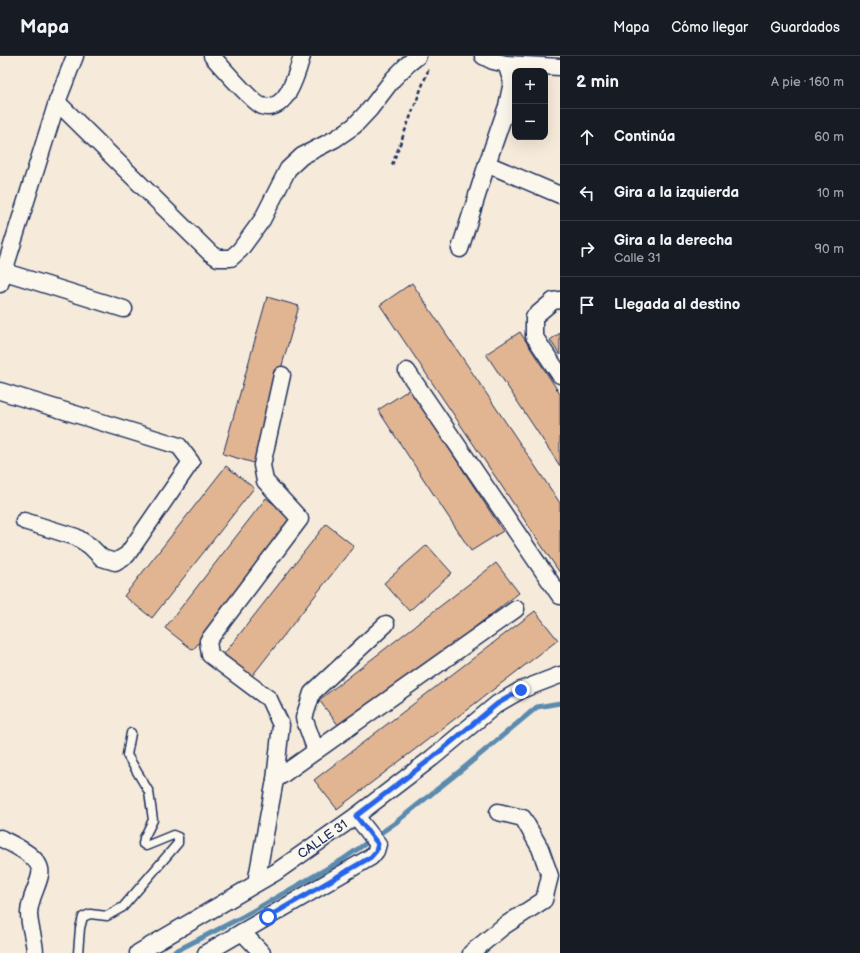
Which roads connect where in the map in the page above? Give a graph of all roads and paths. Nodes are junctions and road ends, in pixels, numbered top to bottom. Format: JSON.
{"nodes":[{"id":1,"x":75,"y":56,"type":"edge"},
{"id":2,"x":212,"y":56,"type":"edge"},
{"id":3,"x":302,"y":56,"type":"edge"},
{"id":4,"x":483,"y":56,"type":"edge"},
{"id":5,"x":425,"y":60,"type":"edge"},
{"id":6,"x":506,"y":64,"type":"junction"},
{"id":7,"x":560,"y":67,"type":"edge"},
{"id":8,"x":57,"y":102,"type":"junction"},
{"id":9,"x":487,"y":164,"type":"junction"},
{"id":10,"x":392,"y":165,"type":"dead end"},
{"id":11,"x":560,"y":195,"type":"edge"},
{"id":12,"x":460,"y":249,"type":"dead end"},
{"id":13,"x":2,"y":278,"type":"edge"},
{"id":14,"x":560,"y":300,"type":"edge"},
{"id":15,"x":124,"y":309,"type":"dead end"},
{"id":16,"x":407,"y":370,"type":"dead end"},
{"id":17,"x":282,"y":375,"type":"dead end"},
{"id":18,"x":560,"y":375,"type":"edge"},
{"id":19,"x":0,"y":391,"type":"edge"},
{"id":20,"x":24,"y":521,"type":"dead end"},
{"id":21,"x":560,"y":596,"type":"edge"},
{"id":22,"x":516,"y":608,"type":"dead end"},
{"id":23,"x":386,"y":624,"type":"dead end"},
{"id":24,"x":560,"y":675,"type":"edge"},
{"id":25,"x":130,"y":733,"type":"dead end"},
{"id":26,"x":316,"y":751,"type":"junction"},
{"id":27,"x":275,"y":780,"type":"junction"},
{"id":28,"x":498,"y":812,"type":"dead end"},
{"id":29,"x":356,"y":816,"type":"junction"},
{"id":30,"x":0,"y":838,"type":"edge"},
{"id":31,"x":256,"y":883,"type":"junction"},
{"id":32,"x":242,"y":932,"type":"junction"},
{"id":33,"x":35,"y":953,"type":"edge"},
{"id":34,"x":78,"y":953,"type":"edge"},
{"id":35,"x":138,"y":953,"type":"edge"},
{"id":36,"x":206,"y":953,"type":"edge"},
{"id":37,"x":262,"y":953,"type":"edge"},
{"id":38,"x":471,"y":953,"type":"edge"}],
"edges":[{"from":1,"to":8,"type":"street"},
{"from":2,"to":3,"type":"street"},
{"from":4,"to":6,"type":"street"},
{"from":5,"to":8,"type":"street"},
{"from":5,"to":10,"type":"path"},
{"from":6,"to":7,"type":"street"},
{"from":6,"to":9,"type":"street"},
{"from":8,"to":13,"type":"street"},
{"from":9,"to":11,"type":"street"},
{"from":9,"to":12,"type":"street"},
{"from":13,"to":15,"type":"street"},
{"from":14,"to":18,"type":"street"},
{"from":16,"to":21,"type":"street"},
{"from":17,"to":27,"type":"street"},
{"from":19,"to":20,"type":"street"},
{"from":22,"to":26,"type":"street"},
{"from":23,"to":26,"type":"street"},
{"from":24,"to":29,"type":"street","name":"CALLE 31"},
{"from":25,"to":34,"type":"lane"},
{"from":26,"to":27,"type":"street"},
{"from":27,"to":31,"type":"street"},
{"from":28,"to":38,"type":"street"},
{"from":29,"to":31,"type":"street","name":"CALLE 31"},
{"from":29,"to":32,"type":"street"},
{"from":30,"to":33,"type":"street"},
{"from":31,"to":35,"type":"street","name":"CALLE 31"},
{"from":32,"to":36,"type":"street"},
{"from":32,"to":37,"type":"street"}]}
